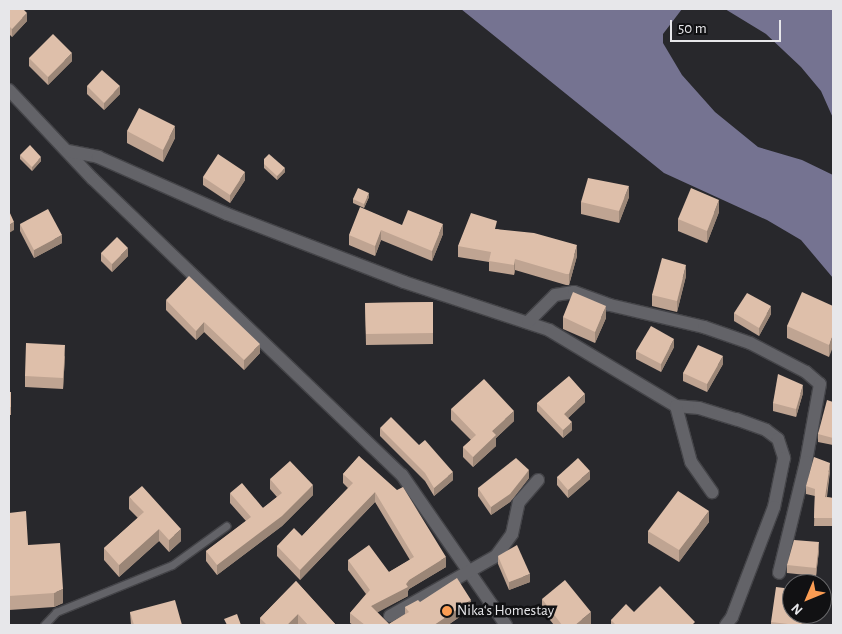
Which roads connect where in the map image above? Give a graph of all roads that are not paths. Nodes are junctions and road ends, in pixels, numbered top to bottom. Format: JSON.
{"nodes":[{"id":1,"x":9,"y":90,"type":"edge"},
{"id":2,"x":68,"y":151,"type":"junction"},
{"id":3,"x":528,"y":322,"type":"junction"},
{"id":4,"x":676,"y":406,"type":"junction"},
{"id":5,"x":538,"y":480,"type":"dead end"},
{"id":6,"x":712,"y":492,"type":"dead end"},
{"id":7,"x":226,"y":526,"type":"dead end"},
{"id":8,"x":468,"y":573,"type":"junction"},
{"id":9,"x":779,"y":573,"type":"dead end"},
{"id":10,"x":390,"y":616,"type":"dead end"},
{"id":11,"x":500,"y":623,"type":"edge"},
{"id":12,"x":44,"y":625,"type":"edge"},
{"id":13,"x":726,"y":625,"type":"edge"}],
"edges":[{"from":1,"to":2,"type":"street"},
{"from":2,"to":3,"type":"street"},
{"from":2,"to":8,"type":"street"},
{"from":3,"to":4,"type":"street"},
{"from":3,"to":9,"type":"street"},
{"from":4,"to":6,"type":"street"},
{"from":4,"to":13,"type":"street"},
{"from":5,"to":8,"type":"street"},
{"from":7,"to":12,"type":"lane"},
{"from":8,"to":10,"type":"street"},
{"from":8,"to":11,"type":"street"}]}
